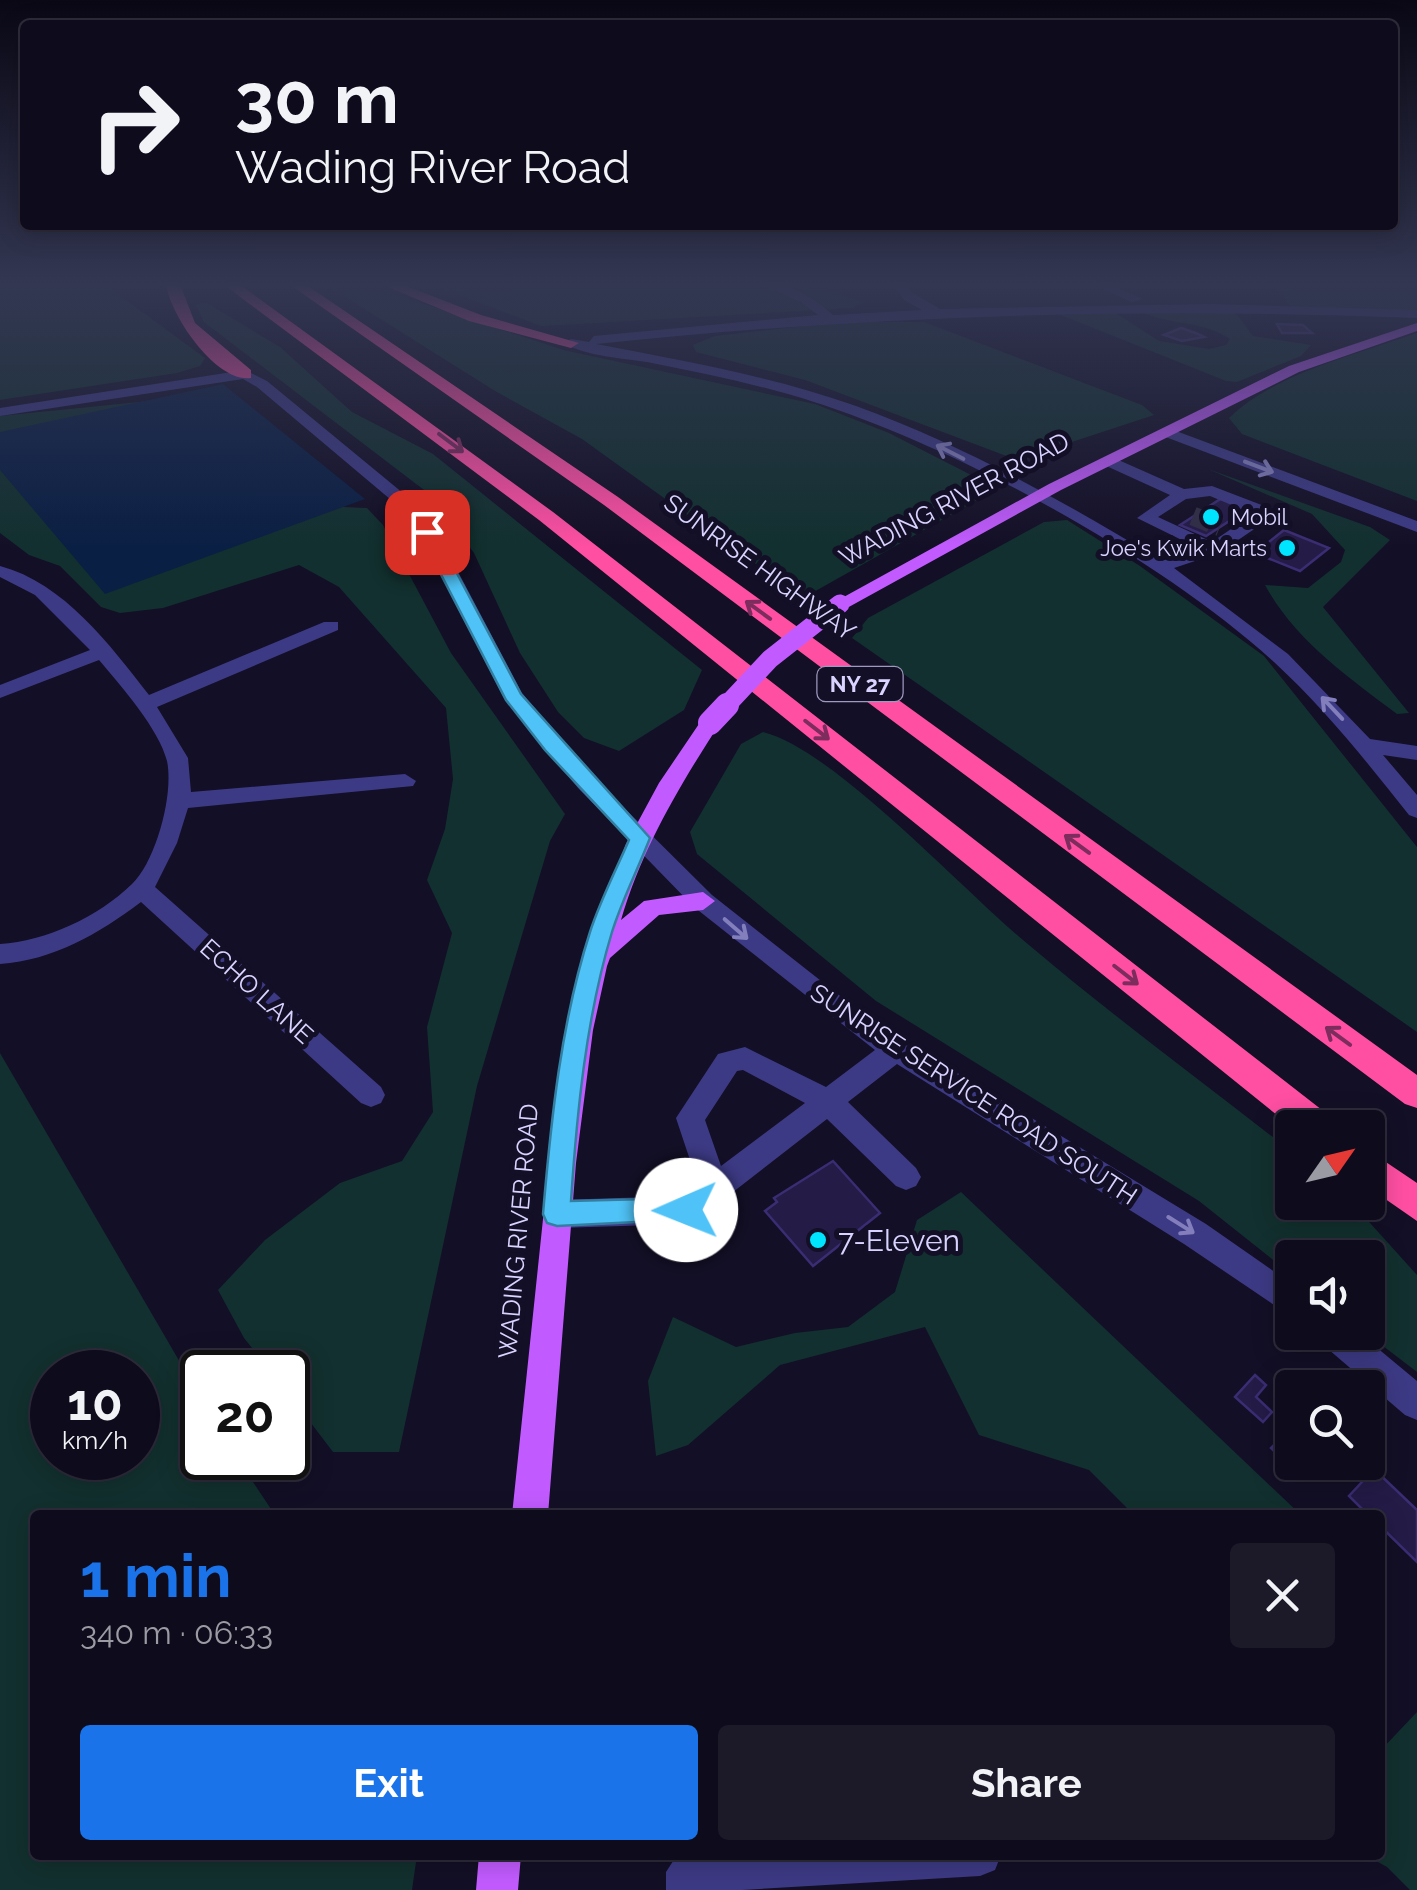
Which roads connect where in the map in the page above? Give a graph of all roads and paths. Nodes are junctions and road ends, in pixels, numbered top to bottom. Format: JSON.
{"nodes":[{"id":1,"x":350,"y":372,"type":"edge"},
{"id":2,"x":424,"y":372,"type":"edge"},
{"id":3,"x":715,"y":372,"type":"edge"},
{"id":4,"x":1288,"y":372,"type":"edge"},
{"id":5,"x":246,"y":374,"type":"joint"},
{"id":6,"x":0,"y":412,"type":"edge"},
{"id":7,"x":1168,"y":433,"type":"junction"},
{"id":8,"x":1108,"y":460,"type":"junction"},
{"id":9,"x":1182,"y":494,"type":"junction"},
{"id":10,"x":1037,"y":497,"type":"junction"},
{"id":11,"x":1166,"y":505,"type":"junction"},
{"id":12,"x":1210,"y":506,"type":"tunnel mouth"},
{"id":13,"x":1194,"y":516,"type":"tunnel mouth"},
{"id":14,"x":1417,"y":527,"type":"edge"},
{"id":15,"x":1213,"y":550,"type":"junction"},
{"id":16,"x":1161,"y":567,"type":"junction"},
{"id":17,"x":0,"y":571,"type":"edge"},
{"id":18,"x":331,"y":626,"type":"dead end"},
{"id":19,"x":100,"y":653,"type":"junction"},
{"id":20,"x":0,"y":692,"type":"edge"},
{"id":21,"x":143,"y":705,"type":"junction"},
{"id":22,"x":1365,"y":745,"type":"junction"},
{"id":23,"x":1417,"y":753,"type":"edge"},
{"id":24,"x":405,"y":780,"type":"dead end"},
{"id":25,"x":178,"y":800,"type":"junction"},
{"id":26,"x":1415,"y":801,"type":"edge"},
{"id":27,"x":640,"y":838,"type":"junction"},
{"id":28,"x":142,"y":889,"type":"junction"},
{"id":29,"x":703,"y":901,"type":"junction"},
{"id":30,"x":0,"y":954,"type":"edge"},
{"id":31,"x":594,"y":958,"type":"junction"},
{"id":32,"x":896,"y":1050,"type":"junction"},
{"id":33,"x":1417,"y":1094,"type":"edge"},
{"id":34,"x":371,"y":1095,"type":"dead end"},
{"id":35,"x":829,"y":1102,"type":"junction"},
{"id":36,"x":1295,"y":1110,"type":"edge"},
{"id":37,"x":906,"y":1177,"type":"dead end"},
{"id":38,"x":1385,"y":1180,"type":"edge"},
{"id":39,"x":715,"y":1191,"type":"junction"},
{"id":40,"x":1417,"y":1206,"type":"edge"},
{"id":41,"x":557,"y":1214,"type":"junction"},
{"id":42,"x":1275,"y":1290,"type":"edge"},
{"id":43,"x":1354,"y":1350,"type":"edge"},
{"id":44,"x":1417,"y":1403,"type":"edge"},
{"id":45,"x":530,"y":1510,"type":"edge"},
{"id":46,"x":500,"y":1860,"type":"edge"},
{"id":47,"x":894,"y":1860,"type":"edge"},
{"id":48,"x":497,"y":1890,"type":"edge"},
{"id":49,"x":686,"y":1890,"type":"edge"}],
"edges":[{"from":1,"to":36,"type":"highway","number":"NY 27","one_way":true},
{"from":33,"to":2,"type":"highway","name":"SUNRISE HIGHWAY","number":"NY 27","one_way":true},
{"from":10,"to":3,"type":"street","one_way":true},
{"from":4,"to":7,"type":"main road","name":"WADING RIVER ROAD"},
{"from":5,"to":6,"type":"street"},
{"from":5,"to":27,"type":"street","name":"SUNRISE SERVICE ROAD SOUTH"},
{"from":7,"to":8,"type":"main road","name":"WADING RIVER ROAD"},
{"from":7,"to":14,"type":"street","one_way":true},
{"from":8,"to":9,"type":"street"},
{"from":8,"to":10,"type":"main road","name":"WADING RIVER ROAD"},
{"from":9,"to":11,"type":"street"},
{"from":9,"to":12,"type":"street"},
{"from":9,"to":15,"type":"street"},
{"from":10,"to":16,"type":"street"},
{"from":10,"to":27,"type":"main road","name":"WADING RIVER ROAD","bridge":true},
{"from":11,"to":13,"type":"street"},
{"from":11,"to":15,"type":"street"},
{"from":15,"to":16,"type":"street"},
{"from":22,"to":16,"type":"street","one_way":true},
{"from":17,"to":19,"type":"street"},
{"from":18,"to":21,"type":"street"},
{"from":19,"to":20,"type":"street"},
{"from":19,"to":21,"type":"street"},
{"from":21,"to":25,"type":"street"},
{"from":22,"to":23,"type":"street"},
{"from":22,"to":26,"type":"street"},
{"from":24,"to":25,"type":"street"},
{"from":25,"to":28,"type":"street"},
{"from":27,"to":29,"type":"street","name":"SUNRISE SERVICE ROAD SOUTH"},
{"from":27,"to":31,"type":"main road","name":"WADING RIVER ROAD"},
{"from":28,"to":30,"type":"street"},
{"from":28,"to":34,"type":"street","name":"ECHO LANE"},
{"from":29,"to":31,"type":"main road"},
{"from":29,"to":32,"type":"street","name":"SUNRISE SERVICE ROAD SOUTH","one_way":true},
{"from":31,"to":41,"type":"main road","name":"WADING RIVER ROAD"},
{"from":32,"to":35,"type":"street"},
{"from":32,"to":42,"type":"street","name":"SUNRISE SERVICE ROAD SOUTH","one_way":true},
{"from":35,"to":37,"type":"street"},
{"from":35,"to":39,"type":"street"},
{"from":35,"to":39,"type":"street"},
{"from":38,"to":40,"type":"highway"},
{"from":39,"to":41,"type":"street"},
{"from":41,"to":45,"type":"main road","name":"WADING RIVER ROAD"},
{"from":43,"to":44,"type":"street"},
{"from":46,"to":48,"type":"main road"},
{"from":47,"to":49,"type":"street"}]}
